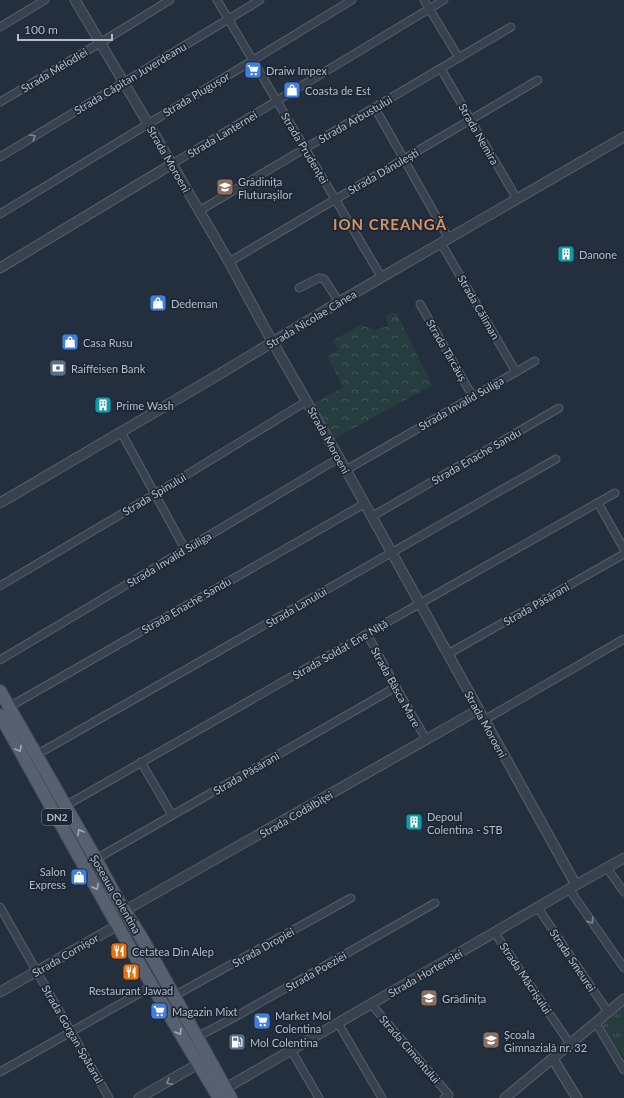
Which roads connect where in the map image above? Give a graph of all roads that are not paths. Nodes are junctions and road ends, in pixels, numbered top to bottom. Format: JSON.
{"nodes":[{"id":1,"x":45,"y":0,"type":"edge"},
{"id":2,"x":75,"y":0,"type":"edge"},
{"id":3,"x":170,"y":0,"type":"edge"},
{"id":4,"x":217,"y":0,"type":"edge"},
{"id":5,"x":260,"y":0,"type":"edge"},
{"id":6,"x":352,"y":0,"type":"edge"},
{"id":7,"x":424,"y":0,"type":"edge"},
{"id":8,"x":444,"y":0,"type":"edge"},
{"id":9,"x":429,"y":9,"type":"junction"},
{"id":10,"x":229,"y":19,"type":"junction"},
{"id":11,"x":0,"y":27,"type":"edge"},
{"id":12,"x":511,"y":27,"type":"dead end"},
{"id":13,"x":100,"y":43,"type":"junction"},
{"id":14,"x":459,"y":58,"type":"junction"},
{"id":15,"x":253,"y":60,"type":"junction"},
{"id":16,"x":441,"y":69,"type":"junction"},
{"id":17,"x":538,"y":80,"type":"dead end"},
{"id":18,"x":124,"y":82,"type":"junction"},
{"id":19,"x":277,"y":100,"type":"junction"},
{"id":20,"x":0,"y":102,"type":"edge"},
{"id":21,"x":375,"y":108,"type":"junction"},
{"id":22,"x":471,"y":120,"type":"junction"},
{"id":23,"x":148,"y":123,"type":"junction"},
{"id":24,"x":624,"y":137,"type":"edge"},
{"id":25,"x":306,"y":148,"type":"junction"},
{"id":26,"x":0,"y":157,"type":"edge"},
{"id":27,"x":404,"y":159,"type":"junction"},
{"id":28,"x":172,"y":164,"type":"junction"},
{"id":29,"x":336,"y":199,"type":"junction"},
{"id":30,"x":517,"y":199,"type":"junction"},
{"id":31,"x":199,"y":211,"type":"junction"},
{"id":32,"x":0,"y":214,"type":"edge"},
{"id":33,"x":445,"y":241,"type":"junction"},
{"id":34,"x":229,"y":262,"type":"junction"},
{"id":35,"x":0,"y":268,"type":"edge"},
{"id":36,"x":382,"y":278,"type":"junction"},
{"id":37,"x":299,"y":288,"type":"dead end"},
{"id":38,"x":339,"y":302,"type":"junction"},
{"id":39,"x":420,"y":304,"type":"dead end"},
{"id":40,"x":272,"y":342,"type":"junction"},
{"id":41,"x":535,"y":361,"type":"dead end"},
{"id":42,"x":516,"y":372,"type":"junction"},
{"id":43,"x":473,"y":397,"type":"junction"},
{"id":44,"x":307,"y":401,"type":"junction"},
{"id":45,"x":559,"y":408,"type":"dead end"},
{"id":46,"x":121,"y":432,"type":"junction"},
{"id":47,"x":339,"y":458,"type":"junction"},
{"id":48,"x":556,"y":459,"type":"dead end"},
{"id":49,"x":346,"y":470,"type":"junction"},
{"id":50,"x":615,"y":493,"type":"dead end"},
{"id":51,"x":155,"y":494,"type":"junction"},
{"id":52,"x":0,"y":503,"type":"edge"},
{"id":53,"x":598,"y":503,"type":"junction"},
{"id":54,"x":364,"y":504,"type":"junction"},
{"id":55,"x":371,"y":517,"type":"junction"},
{"id":56,"x":185,"y":549,"type":"junction"},
{"id":57,"x":624,"y":549,"type":"edge"},
{"id":58,"x":392,"y":553,"type":"junction"},
{"id":59,"x":624,"y":554,"type":"edge"},
{"id":60,"x":0,"y":586,"type":"edge"},
{"id":61,"x":420,"y":604,"type":"junction"},
{"id":62,"x":367,"y":634,"type":"junction"},
{"id":63,"x":624,"y":640,"type":"edge"},
{"id":64,"x":448,"y":654,"type":"junction"},
{"id":65,"x":0,"y":660,"type":"edge"},
{"id":66,"x":396,"y":687,"type":"junction"},
{"id":67,"x":0,"y":691,"type":"edge"},
{"id":68,"x":478,"y":710,"type":"junction"},
{"id":69,"x":4,"y":711,"type":"edge"},
{"id":70,"x":484,"y":720,"type":"junction"},
{"id":71,"x":426,"y":739,"type":"junction"},
{"id":72,"x":36,"y":755,"type":"junction"},
{"id":73,"x":141,"y":762,"type":"junction"},
{"id":74,"x":65,"y":806,"type":"junction"},
{"id":75,"x":172,"y":815,"type":"junction"},
{"id":76,"x":624,"y":858,"type":"edge"},
{"id":77,"x":96,"y":859,"type":"junction"},
{"id":78,"x":607,"y":868,"type":"junction"},
{"id":79,"x":572,"y":887,"type":"junction"},
{"id":80,"x":624,"y":892,"type":"edge"},
{"id":81,"x":351,"y":898,"type":"dead end"},
{"id":82,"x":435,"y":903,"type":"dead end"},
{"id":83,"x":0,"y":907,"type":"edge"},
{"id":84,"x":538,"y":908,"type":"junction"},
{"id":85,"x":129,"y":912,"type":"junction"},
{"id":86,"x":116,"y":922,"type":"junction"},
{"id":87,"x":495,"y":933,"type":"junction"},
{"id":88,"x":624,"y":968,"type":"edge"},
{"id":89,"x":38,"y":971,"type":"junction"},
{"id":90,"x":152,"y":986,"type":"junction"},
{"id":91,"x":0,"y":992,"type":"edge"},
{"id":92,"x":174,"y":996,"type":"junction"},
{"id":93,"x":624,"y":999,"type":"edge"},
{"id":94,"x":371,"y":1004,"type":"junction"},
{"id":95,"x":608,"y":1012,"type":"junction"},
{"id":96,"x":596,"y":1022,"type":"junction"},
{"id":97,"x":338,"y":1023,"type":"junction"},
{"id":98,"x":71,"y":1032,"type":"junction"},
{"id":99,"x":197,"y":1037,"type":"junction"},
{"id":100,"x":570,"y":1044,"type":"junction"},
{"id":101,"x":291,"y":1050,"type":"junction"},
{"id":102,"x":553,"y":1059,"type":"junction"},
{"id":103,"x":198,"y":1064,"type":"junction"},
{"id":104,"x":624,"y":1070,"type":"edge"},
{"id":105,"x":0,"y":1072,"type":"edge"},
{"id":106,"x":225,"y":1095,"type":"edge"},
{"id":107,"x":447,"y":1096,"type":"edge"},
{"id":108,"x":508,"y":1097,"type":"edge"},
{"id":109,"x":110,"y":1098,"type":"edge"},
{"id":110,"x":139,"y":1098,"type":"edge"},
{"id":111,"x":319,"y":1098,"type":"edge"},
{"id":112,"x":382,"y":1098,"type":"edge"},
{"id":113,"x":577,"y":1098,"type":"edge"}],
"edges":[{"from":1,"to":11,"type":"street"},
{"from":2,"to":13,"type":"street","name":"Strada Moroeni"},
{"from":3,"to":13,"type":"street","name":"Strada Melodiei"},
{"from":4,"to":10,"type":"street","name":"Strada Prudenței"},
{"from":5,"to":10,"type":"street","name":"Strada Căpitan Juverdeanu"},
{"from":6,"to":15,"type":"street","name":"Strada Plugușor"},
{"from":7,"to":9,"type":"street"},
{"from":8,"to":9,"type":"street","name":"Strada Lanternei"},
{"from":9,"to":14,"type":"street"},
{"from":9,"to":19,"type":"street","name":"Strada Lanternei"},
{"from":10,"to":15,"type":"street","name":"Strada Prudenței"},
{"from":10,"to":18,"type":"street","name":"Strada Căpitan Juverdeanu"},
{"from":12,"to":14,"type":"street","name":"Strada Arbustului"},
{"from":13,"to":18,"type":"street","name":"Strada Moroeni"},
{"from":13,"to":20,"type":"street","name":"Strada Melodiei"},
{"from":14,"to":16,"type":"street","name":"Strada Arbustului"},
{"from":15,"to":19,"type":"street","name":"Strada Prudenței"},
{"from":15,"to":23,"type":"street","name":"Strada Plugușor"},
{"from":16,"to":21,"type":"street","name":"Strada Arbustului"},
{"from":16,"to":22,"type":"street","name":"Strada Nemira"},
{"from":17,"to":22,"type":"street","name":"Strada Dănulești"},
{"from":18,"to":23,"type":"street","name":"Strada Moroeni"},
{"from":26,"to":18,"type":"street","name":"Strada Căpitan Juverdeanu","one_way":true},
{"from":19,"to":25,"type":"street","name":"Strada Prudenței"},
{"from":19,"to":28,"type":"street","name":"Strada Lanternei"},
{"from":21,"to":25,"type":"street","name":"Strada Arbustului"},
{"from":21,"to":27,"type":"street","name":"Strada Căliman"},
{"from":22,"to":27,"type":"street","name":"Strada Dănulești"},
{"from":22,"to":30,"type":"street","name":"Strada Nemira"},
{"from":23,"to":28,"type":"street","name":"Strada Moroeni"},
{"from":23,"to":32,"type":"street","name":"Strada Plugușor"},
{"from":24,"to":30,"type":"street","name":"Strada Nicolae Cânea"},
{"from":25,"to":29,"type":"street","name":"Strada Prudenței"},
{"from":25,"to":31,"type":"street","name":"Strada Arbustului"},
{"from":27,"to":29,"type":"street","name":"Strada Dănulești"},
{"from":27,"to":33,"type":"street","name":"Strada Căliman"},
{"from":28,"to":31,"type":"street","name":"Strada Moroeni"},
{"from":28,"to":35,"type":"street","name":"Strada Lanternei"},
{"from":29,"to":34,"type":"street","name":"Strada Dănulești"},
{"from":29,"to":36,"type":"street","name":"Strada Prudenței"},
{"from":30,"to":33,"type":"street","name":"Strada Nicolae Cânea"},
{"from":31,"to":34,"type":"street","name":"Strada Moroeni"},
{"from":33,"to":36,"type":"street","name":"Strada Nicolae Cânea"},
{"from":33,"to":42,"type":"street","name":"Strada Căliman"},
{"from":34,"to":40,"type":"street","name":"Strada Moroeni"},
{"from":36,"to":38,"type":"street","name":"Strada Nicolae Cânea"},
{"from":37,"to":38,"type":"street"},
{"from":38,"to":40,"type":"street","name":"Strada Nicolae Cânea"},
{"from":39,"to":43,"type":"street","name":"Strada Tărcăuș"},
{"from":40,"to":44,"type":"street","name":"Strada Moroeni"},
{"from":40,"to":46,"type":"street","name":"Strada Nicolae Cânea"},
{"from":41,"to":42,"type":"street","name":"Strada Invalid Suliga"},
{"from":42,"to":43,"type":"street","name":"Strada Invalid Suliga"},
{"from":43,"to":49,"type":"street","name":"Strada Invalid Suliga"},
{"from":44,"to":47,"type":"street","name":"Strada Moroeni"},
{"from":44,"to":51,"type":"street","name":"Strada Spinului"},
{"from":45,"to":55,"type":"street","name":"Strada Enache Sandu"},
{"from":46,"to":51,"type":"street"},
{"from":46,"to":52,"type":"street","name":"Strada Nicolae Cânea"},
{"from":47,"to":49,"type":"street","name":"Strada Moroeni"},
{"from":47,"to":56,"type":"street","name":"Strada Invalid Suliga"},
{"from":48,"to":58,"type":"street","name":"Strada Lanului"},
{"from":49,"to":54,"type":"street","name":"Strada Moroeni"},
{"from":50,"to":53,"type":"street","name":"Strada Soldat Ene Niță"},
{"from":51,"to":56,"type":"street"},
{"from":51,"to":60,"type":"street","name":"Strada Spinului"},
{"from":53,"to":57,"type":"street"},
{"from":53,"to":61,"type":"street","name":"Strada Soldat Ene Niță"},
{"from":54,"to":55,"type":"street","name":"Strada Moroeni"},
{"from":54,"to":69,"type":"street","name":"Strada Enache Sandu"},
{"from":55,"to":58,"type":"street","name":"Strada Moroeni"},
{"from":56,"to":65,"type":"street","name":"Strada Invalid Suliga"},
{"from":58,"to":61,"type":"street","name":"Strada Moroeni"},
{"from":58,"to":72,"type":"street","name":"Strada Lanului"},
{"from":59,"to":64,"type":"street","name":"Strada Păsărani"},
{"from":61,"to":62,"type":"street","name":"Strada Soldat Ene Niță"},
{"from":61,"to":64,"type":"street","name":"Strada Moroeni"},
{"from":62,"to":66,"type":"street","name":"Strada Bâsca Mare"},
{"from":62,"to":73,"type":"street","name":"Strada Soldat Ene Niță"},
{"from":63,"to":70,"type":"street"},
{"from":64,"to":68,"type":"street","name":"Strada Moroeni"},
{"from":66,"to":71,"type":"street","name":"Strada Bâsca Mare"},
{"from":66,"to":75,"type":"street","name":"Strada Păsărani"},
{"from":67,"to":69,"type":"main road","name":"Șoseaua Colentina","number":"DN2"},
{"from":68,"to":70,"type":"street","name":"Strada Moroeni"},
{"from":68,"to":71,"type":"street","name":"Strada Codălbiței"},
{"from":69,"to":72,"type":"main road","name":"Șoseaua Colentina","number":"DN2"},
{"from":69,"to":86,"type":"main road","name":"Șoseaua Colentina","number":"DN2","one_way":true},
{"from":70,"to":79,"type":"street","name":"Strada Moroeni"},
{"from":71,"to":85,"type":"street","name":"Strada Codălbiței"},
{"from":72,"to":74,"type":"main road","name":"Șoseaua Colentina","number":"DN2"},
{"from":73,"to":74,"type":"street","name":"Strada Soldat Ene Niță"},
{"from":73,"to":75,"type":"street"},
{"from":77,"to":74,"type":"main road","name":"Șoseaua Colentina","number":"DN2","one_way":true},
{"from":75,"to":77,"type":"street","name":"Strada Păsărani"},
{"from":76,"to":78,"type":"street","name":"Strada Hortensiei"},
{"from":77,"to":85,"type":"main road","name":"Șoseaua Colentina","number":"DN2"},
{"from":78,"to":79,"type":"street","name":"Strada Hortensiei"},
{"from":78,"to":80,"type":"street"},
{"from":79,"to":84,"type":"street","name":"Strada Hortensiei"},
{"from":79,"to":88,"type":"street","one_way":true},
{"from":81,"to":92,"type":"street","name":"Strada Dropiei"},
{"from":82,"to":99,"type":"street","name":"Strada Poeziei"},
{"from":83,"to":89,"type":"street","name":"Strada Gorgan Spătarul"},
{"from":84,"to":87,"type":"street","name":"Strada Hortensiei"},
{"from":84,"to":95,"type":"street","name":"Strada Smeurei"},
{"from":85,"to":86,"type":"street","name":"Strada Cornișor"},
{"from":85,"to":92,"type":"main road","name":"Șoseaua Colentina","number":"DN2"},
{"from":86,"to":89,"type":"street","name":"Strada Cornișor"},
{"from":86,"to":90,"type":"main road","name":"Șoseaua Colentina","number":"DN2"},
{"from":87,"to":94,"type":"street","name":"Strada Hortensiei"},
{"from":87,"to":100,"type":"street","name":"Strada Măcrișului"},
{"from":89,"to":91,"type":"street","name":"Strada Cornișor"},
{"from":89,"to":98,"type":"street","name":"Strada Gorgan Spătarul"},
{"from":90,"to":98,"type":"street"},
{"from":90,"to":103,"type":"main road","name":"Șoseaua Colentina","number":"DN2","one_way":true},
{"from":92,"to":99,"type":"main road","name":"Șoseaua Colentina","number":"DN2"},
{"from":93,"to":95,"type":"street"},
{"from":94,"to":97,"type":"street","name":"Strada Hortensiei"},
{"from":94,"to":107,"type":"street","name":"Strada Cimentului"},
{"from":95,"to":96,"type":"street"},
{"from":96,"to":100,"type":"street"},
{"from":96,"to":104,"type":"street"},
{"from":97,"to":101,"type":"street","name":"Strada Hortensiei"},
{"from":97,"to":112,"type":"street"},
{"from":98,"to":105,"type":"street"},
{"from":98,"to":109,"type":"street","name":"Strada Gorgan Spătarul"},
{"from":99,"to":106,"type":"main road","name":"Șoseaua Colentina","number":"DN2"},
{"from":100,"to":102,"type":"street"},
{"from":101,"to":106,"type":"street","name":"Strada Hortensiei"},
{"from":101,"to":111,"type":"street"},
{"from":102,"to":108,"type":"street"},
{"from":102,"to":113,"type":"street"},
{"from":103,"to":106,"type":"main road","name":"Șoseaua Colentina","number":"DN2"},
{"from":103,"to":110,"type":"street","one_way":true}]}
